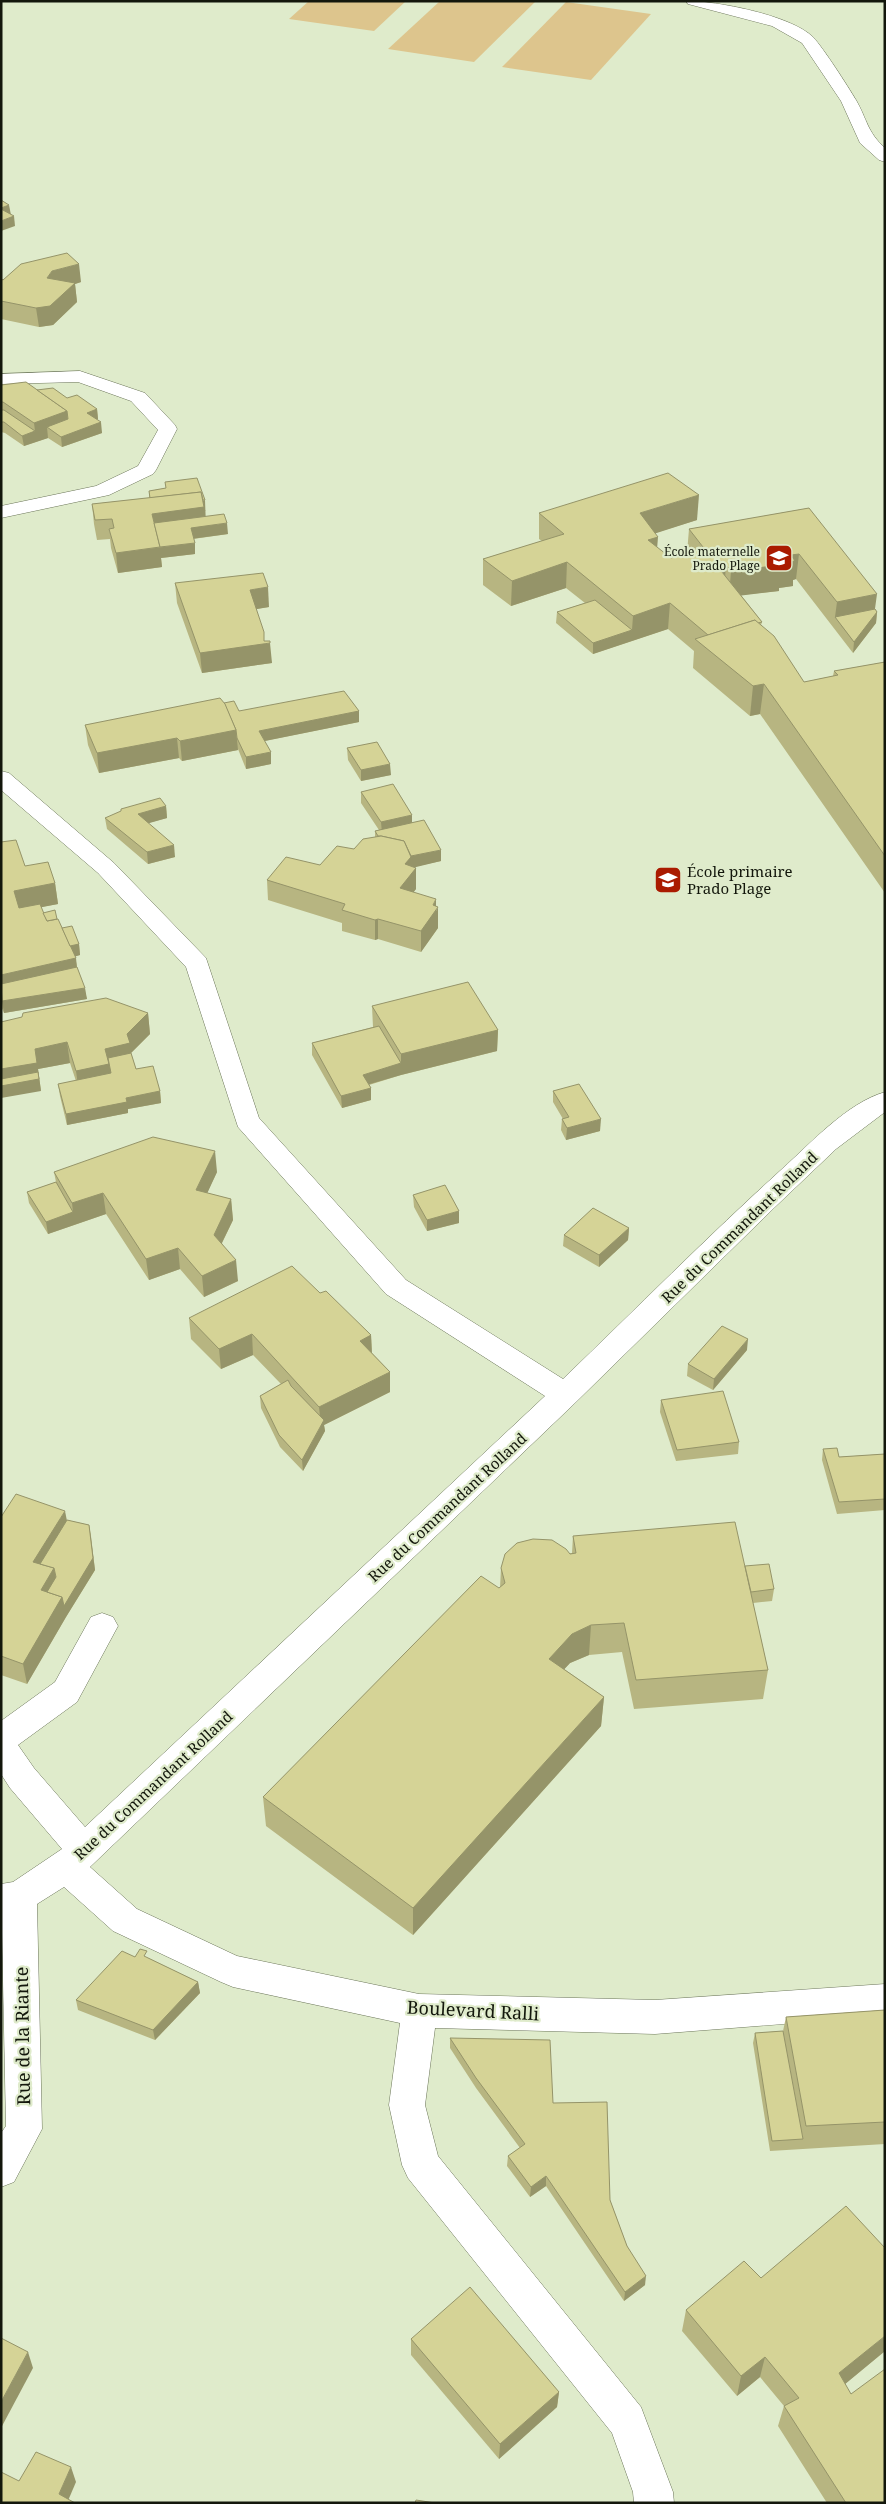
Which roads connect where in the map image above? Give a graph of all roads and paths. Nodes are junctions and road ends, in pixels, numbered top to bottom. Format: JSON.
{"nodes":[{"id":1,"x":693,"y":1,"type":"edge"},
{"id":2,"x":885,"y":157,"type":"edge"},
{"id":3,"x":1,"y":379,"type":"edge"},
{"id":4,"x":1,"y":512,"type":"edge"},
{"id":5,"x":1,"y":778,"type":"edge"},
{"id":6,"x":885,"y":1102,"type":"edge"},
{"id":7,"x":565,"y":1396,"type":"junction"},
{"id":8,"x":102,"y":1626,"type":"dead end"},
{"id":9,"x":1,"y":1739,"type":"edge"},
{"id":10,"x":1,"y":1746,"type":"edge"},
{"id":11,"x":75,"y":1858,"type":"junction"},
{"id":12,"x":10,"y":1898,"type":"edge"},
{"id":13,"x":885,"y":2000,"type":"edge"},
{"id":14,"x":419,"y":2011,"type":"junction"},
{"id":15,"x":1,"y":2169,"type":"edge"},
{"id":16,"x":654,"y":2503,"type":"edge"}],
"edges":[{"from":1,"to":2,"type":"street"},
{"from":3,"to":4,"type":"street"},
{"from":5,"to":7,"type":"street"},
{"from":6,"to":7,"type":"street","name":"Rue du Commandant Rolland"},
{"from":7,"to":11,"type":"street","name":"Rue du Commandant Rolland"},
{"from":8,"to":9,"type":"street"},
{"from":10,"to":11,"type":"street","name":"Boulevard Ralli"},
{"from":11,"to":12,"type":"street","name":"Rue du Commandant Rolland"},
{"from":11,"to":14,"type":"street","name":"Boulevard Ralli"},
{"from":12,"to":15,"type":"street","name":"Rue de la Riante"},
{"from":13,"to":14,"type":"street","name":"Boulevard Ralli"},
{"from":14,"to":16,"type":"street"}]}
